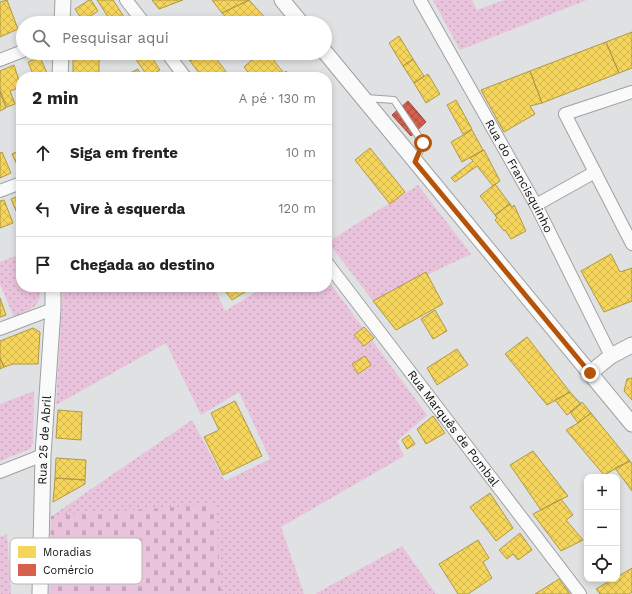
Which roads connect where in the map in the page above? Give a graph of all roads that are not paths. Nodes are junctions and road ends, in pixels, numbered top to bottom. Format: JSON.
{"nodes":[{"id":1,"x":63,"y":0,"type":"edge"},
{"id":2,"x":126,"y":0,"type":"edge"},
{"id":3,"x":282,"y":0,"type":"edge"},
{"id":4,"x":420,"y":0,"type":"edge"},
{"id":5,"x":62,"y":16,"type":"edge"},
{"id":6,"x":139,"y":16,"type":"edge"},
{"id":7,"x":295,"y":16,"type":"edge"},
{"id":8,"x":16,"y":54,"type":"edge"},
{"id":9,"x":0,"y":60,"type":"edge"},
{"id":10,"x":61,"y":60,"type":"edge"},
{"id":11,"x":172,"y":60,"type":"edge"},
{"id":12,"x":332,"y":60,"type":"edge"},
{"id":13,"x":60,"y":72,"type":"edge"},
{"id":14,"x":181,"y":72,"type":"edge"},
{"id":15,"x":632,"y":92,"type":"edge"},
{"id":16,"x":363,"y":98,"type":"junction"},
{"id":17,"x":415,"y":162,"type":"junction"},
{"id":18,"x":595,"y":172,"type":"junction"},
{"id":19,"x":16,"y":185,"type":"edge"},
{"id":20,"x":0,"y":191,"type":"edge"},
{"id":21,"x":536,"y":205,"type":"junction"},
{"id":22,"x":632,"y":244,"type":"edge"},
{"id":23,"x":332,"y":270,"type":"edge"},
{"id":24,"x":53,"y":292,"type":"edge"},
{"id":25,"x":53,"y":309,"type":"junction"},
{"id":26,"x":0,"y":330,"type":"edge"},
{"id":27,"x":632,"y":345,"type":"edge"},
{"id":28,"x":611,"y":356,"type":"junction"},
{"id":29,"x":590,"y":373,"type":"junction"},
{"id":30,"x":632,"y":424,"type":"edge"},
{"id":31,"x":42,"y":456,"type":"junction"},
{"id":32,"x":0,"y":472,"type":"edge"},
{"id":33,"x":41,"y":538,"type":"edge"},
{"id":34,"x":40,"y":584,"type":"edge"},
{"id":35,"x":40,"y":594,"type":"edge"},
{"id":36,"x":580,"y":594,"type":"edge"}],
"edges":[{"from":1,"to":5,"type":"street"},
{"from":2,"to":6,"type":"street"},
{"from":3,"to":7,"type":"street"},
{"from":4,"to":21,"type":"street","name":"Rua do Francisquinho"},
{"from":8,"to":9,"type":"street"},
{"from":10,"to":13,"type":"street"},
{"from":11,"to":14,"type":"street"},
{"from":12,"to":16,"type":"street"},
{"from":15,"to":18,"type":"street"},
{"from":16,"to":17,"type":"street"},
{"from":16,"to":17,"type":"lane"},
{"from":17,"to":29,"type":"street"},
{"from":18,"to":21,"type":"street"},
{"from":18,"to":22,"type":"street"},
{"from":19,"to":20,"type":"street"},
{"from":21,"to":28,"type":"street","name":"Rua do Francisquinho"},
{"from":23,"to":36,"type":"street","name":"Rua Marquês de Pombal"},
{"from":24,"to":25,"type":"street","name":"Rua 25 de Abril"},
{"from":25,"to":26,"type":"street"},
{"from":25,"to":31,"type":"street","name":"Rua 25 de Abril"},
{"from":27,"to":28,"type":"street"},
{"from":28,"to":29,"type":"street"},
{"from":29,"to":30,"type":"street"},
{"from":31,"to":32,"type":"street"},
{"from":31,"to":33,"type":"street","name":"Rua 25 de Abril"},
{"from":34,"to":35,"type":"street","name":"Rua 25 de Abril"}]}
